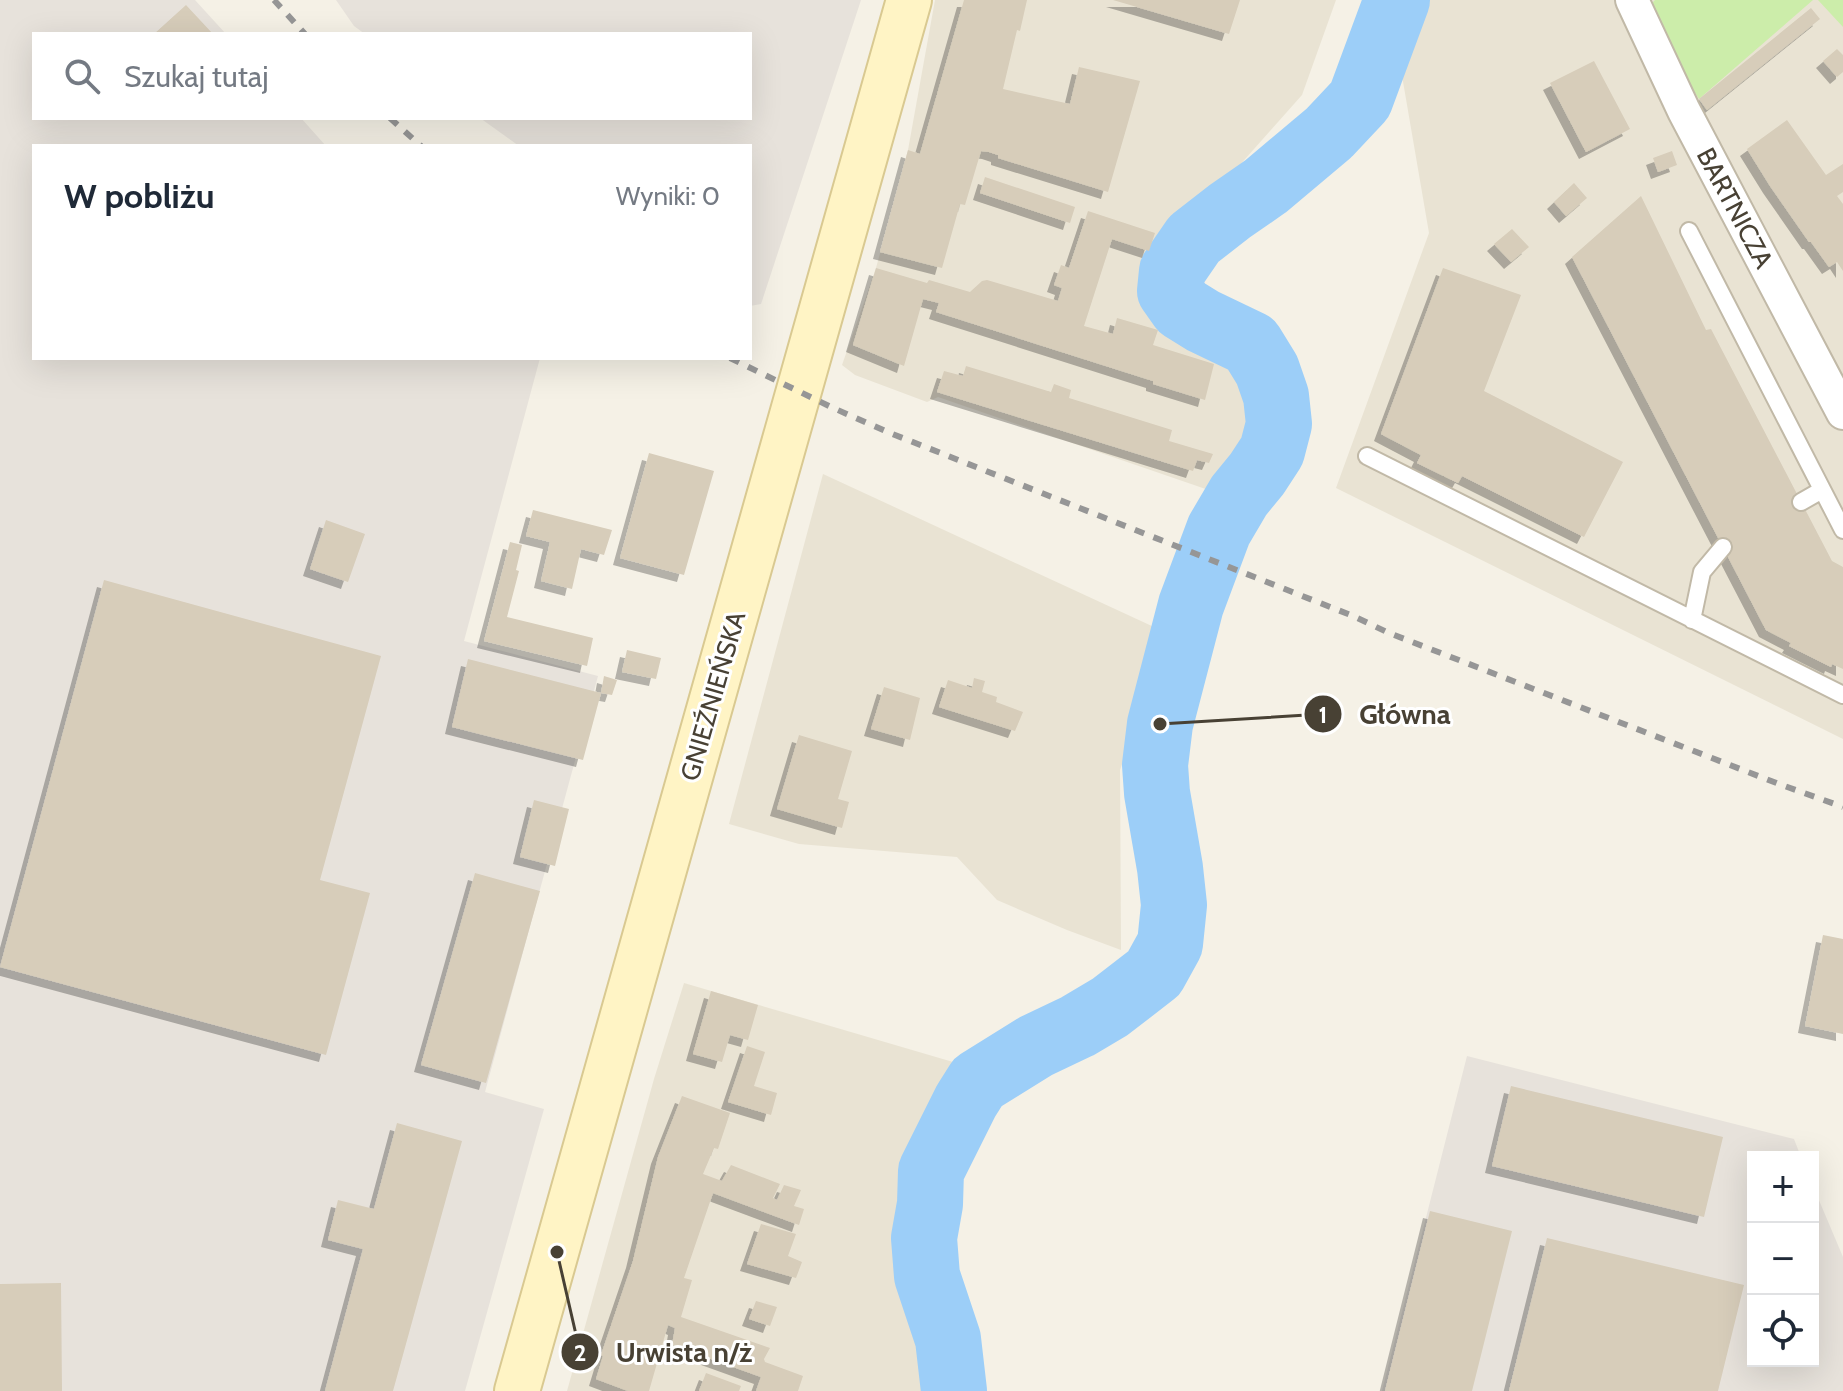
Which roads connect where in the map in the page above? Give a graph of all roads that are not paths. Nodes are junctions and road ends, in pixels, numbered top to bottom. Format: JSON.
{"nodes":[{"id":1,"x":909,"y":0,"type":"edge"},
{"id":2,"x":1632,"y":0,"type":"edge"},
{"id":3,"x":1689,"y":231,"type":"dead end"},
{"id":4,"x":1843,"y":413,"type":"edge"},
{"id":5,"x":1367,"y":456,"type":"dead end"},
{"id":6,"x":1822,"y":490,"type":"junction"},
{"id":7,"x":1801,"y":502,"type":"dead end"},
{"id":8,"x":1843,"y":530,"type":"edge"},
{"id":9,"x":1723,"y":547,"type":"dead end"},
{"id":10,"x":1692,"y":620,"type":"junction"},
{"id":11,"x":1843,"y":695,"type":"edge"},
{"id":12,"x":517,"y":1391,"type":"edge"}],
"edges":[{"from":1,"to":12,"type":"street","name":"GNIEŹNIEŃSKA"},
{"from":2,"to":4,"type":"street","name":"BARTNICZA"},
{"from":3,"to":6,"type":"lane"},
{"from":5,"to":10,"type":"lane"},
{"from":6,"to":7,"type":"lane"},
{"from":6,"to":8,"type":"lane"},
{"from":9,"to":10,"type":"lane"},
{"from":10,"to":11,"type":"lane"}]}
